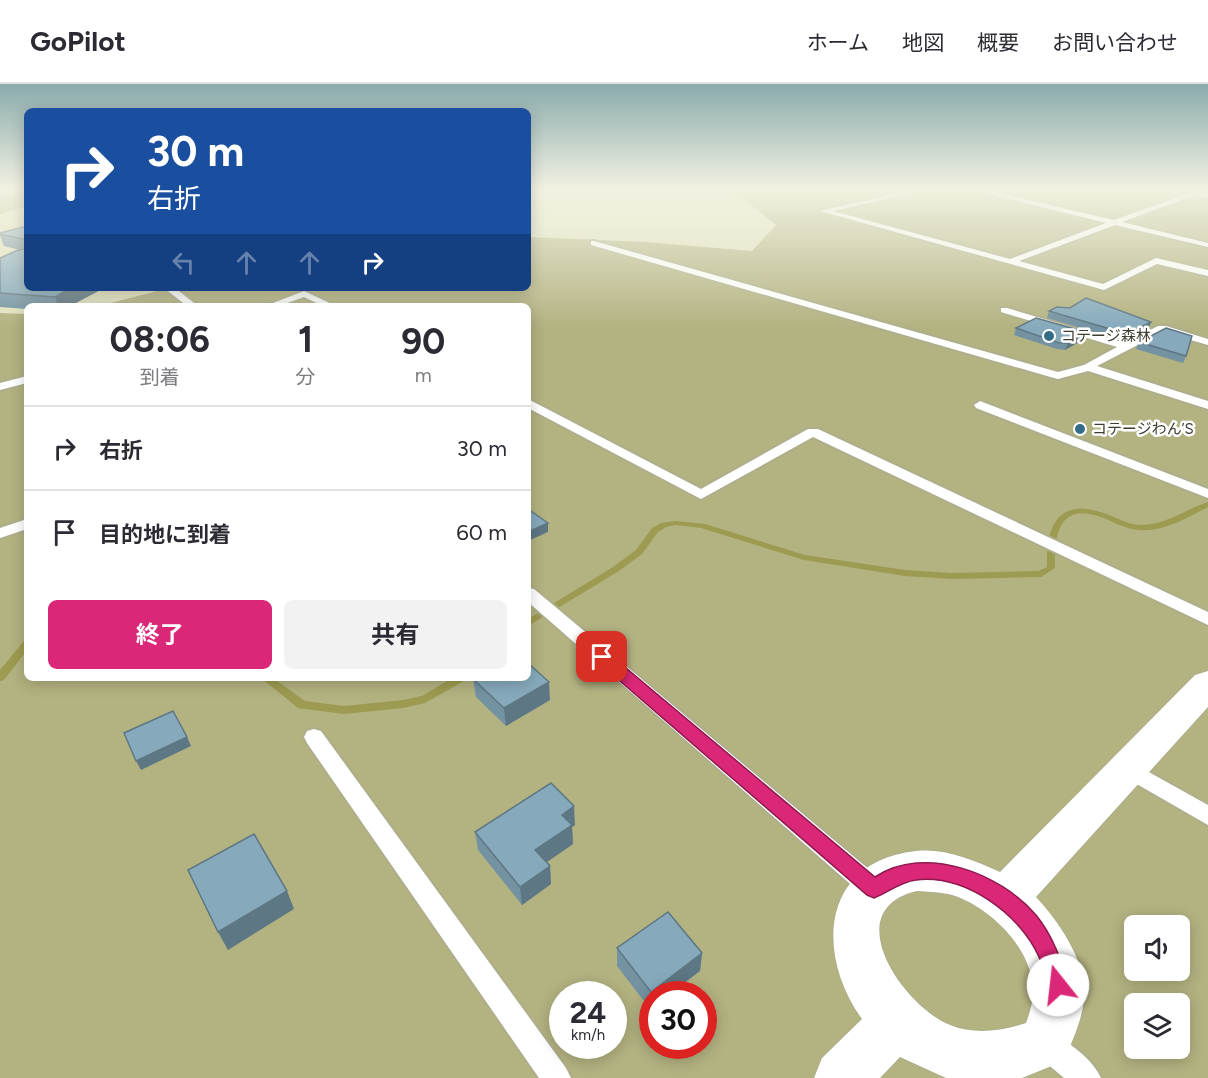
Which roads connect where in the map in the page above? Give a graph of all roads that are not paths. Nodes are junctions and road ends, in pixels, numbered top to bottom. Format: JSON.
{"nodes":[{"id":1,"x":912,"y":234,"type":"edge"},
{"id":2,"x":1082,"y":234,"type":"edge"},
{"id":3,"x":1158,"y":234,"type":"edge"},
{"id":4,"x":594,"y":243,"type":"dead end"},
{"id":5,"x":1208,"y":245,"type":"edge"},
{"id":6,"x":1012,"y":261,"type":"junction"},
{"id":7,"x":1208,"y":273,"type":"edge"},
{"id":8,"x":173,"y":291,"type":"edge"},
{"id":9,"x":189,"y":303,"type":"edge"},
{"id":10,"x":278,"y":303,"type":"edge"},
{"id":11,"x":324,"y":303,"type":"edge"},
{"id":12,"x":1004,"y":310,"type":"dead end"},
{"id":13,"x":1208,"y":342,"type":"edge"},
{"id":14,"x":1127,"y":347,"type":"junction"},
{"id":15,"x":1088,"y":367,"type":"junction"},
{"id":16,"x":24,"y":380,"type":"edge"},
{"id":17,"x":0,"y":387,"type":"edge"},
{"id":18,"x":980,"y":405,"type":"dead end"},
{"id":19,"x":1208,"y":405,"type":"edge"},
{"id":20,"x":531,"y":406,"type":"edge"},
{"id":21,"x":1208,"y":494,"type":"edge"},
{"id":22,"x":24,"y":525,"type":"edge"},
{"id":23,"x":0,"y":533,"type":"edge"},
{"id":24,"x":531,"y":596,"type":"edge"},
{"id":25,"x":1208,"y":619,"type":"edge"},
{"id":26,"x":1208,"y":684,"type":"edge"},
{"id":27,"x":314,"y":737,"type":"dead end"},
{"id":28,"x":1129,"y":769,"type":"junction"},
{"id":29,"x":1208,"y":816,"type":"edge"},
{"id":30,"x":874,"y":889,"type":"junction"},
{"id":31,"x":1004,"y":899,"type":"junction"},
{"id":32,"x":898,"y":1020,"type":"junction"},
{"id":33,"x":1045,"y":1042,"type":"junction"},
{"id":34,"x":556,"y":1078,"type":"edge"},
{"id":35,"x":842,"y":1078,"type":"edge"},
{"id":36,"x":1086,"y":1078,"type":"edge"}],
"edges":[{"from":1,"to":6,"type":"lane"},
{"from":2,"to":6,"type":"lane"},
{"from":3,"to":5,"type":"lane"},
{"from":4,"to":15,"type":"lane"},
{"from":6,"to":7,"type":"lane"},
{"from":8,"to":9,"type":"lane"},
{"from":10,"to":11,"type":"lane"},
{"from":12,"to":14,"type":"lane"},
{"from":13,"to":14,"type":"lane"},
{"from":14,"to":15,"type":"lane"},
{"from":15,"to":19,"type":"lane"},
{"from":16,"to":17,"type":"lane"},
{"from":18,"to":21,"type":"lane"},
{"from":20,"to":25,"type":"lane"},
{"from":22,"to":23,"type":"lane"},
{"from":24,"to":30,"type":"lane"},
{"from":26,"to":28,"type":"street"},
{"from":27,"to":34,"type":"lane"},
{"from":28,"to":29,"type":"lane"},
{"from":28,"to":31,"type":"street"},
{"from":30,"to":31,"type":"street"},
{"from":30,"to":32,"type":"street"},
{"from":31,"to":33,"type":"street"},
{"from":32,"to":33,"type":"street"},
{"from":32,"to":35,"type":"street"},
{"from":33,"to":36,"type":"lane"}]}
